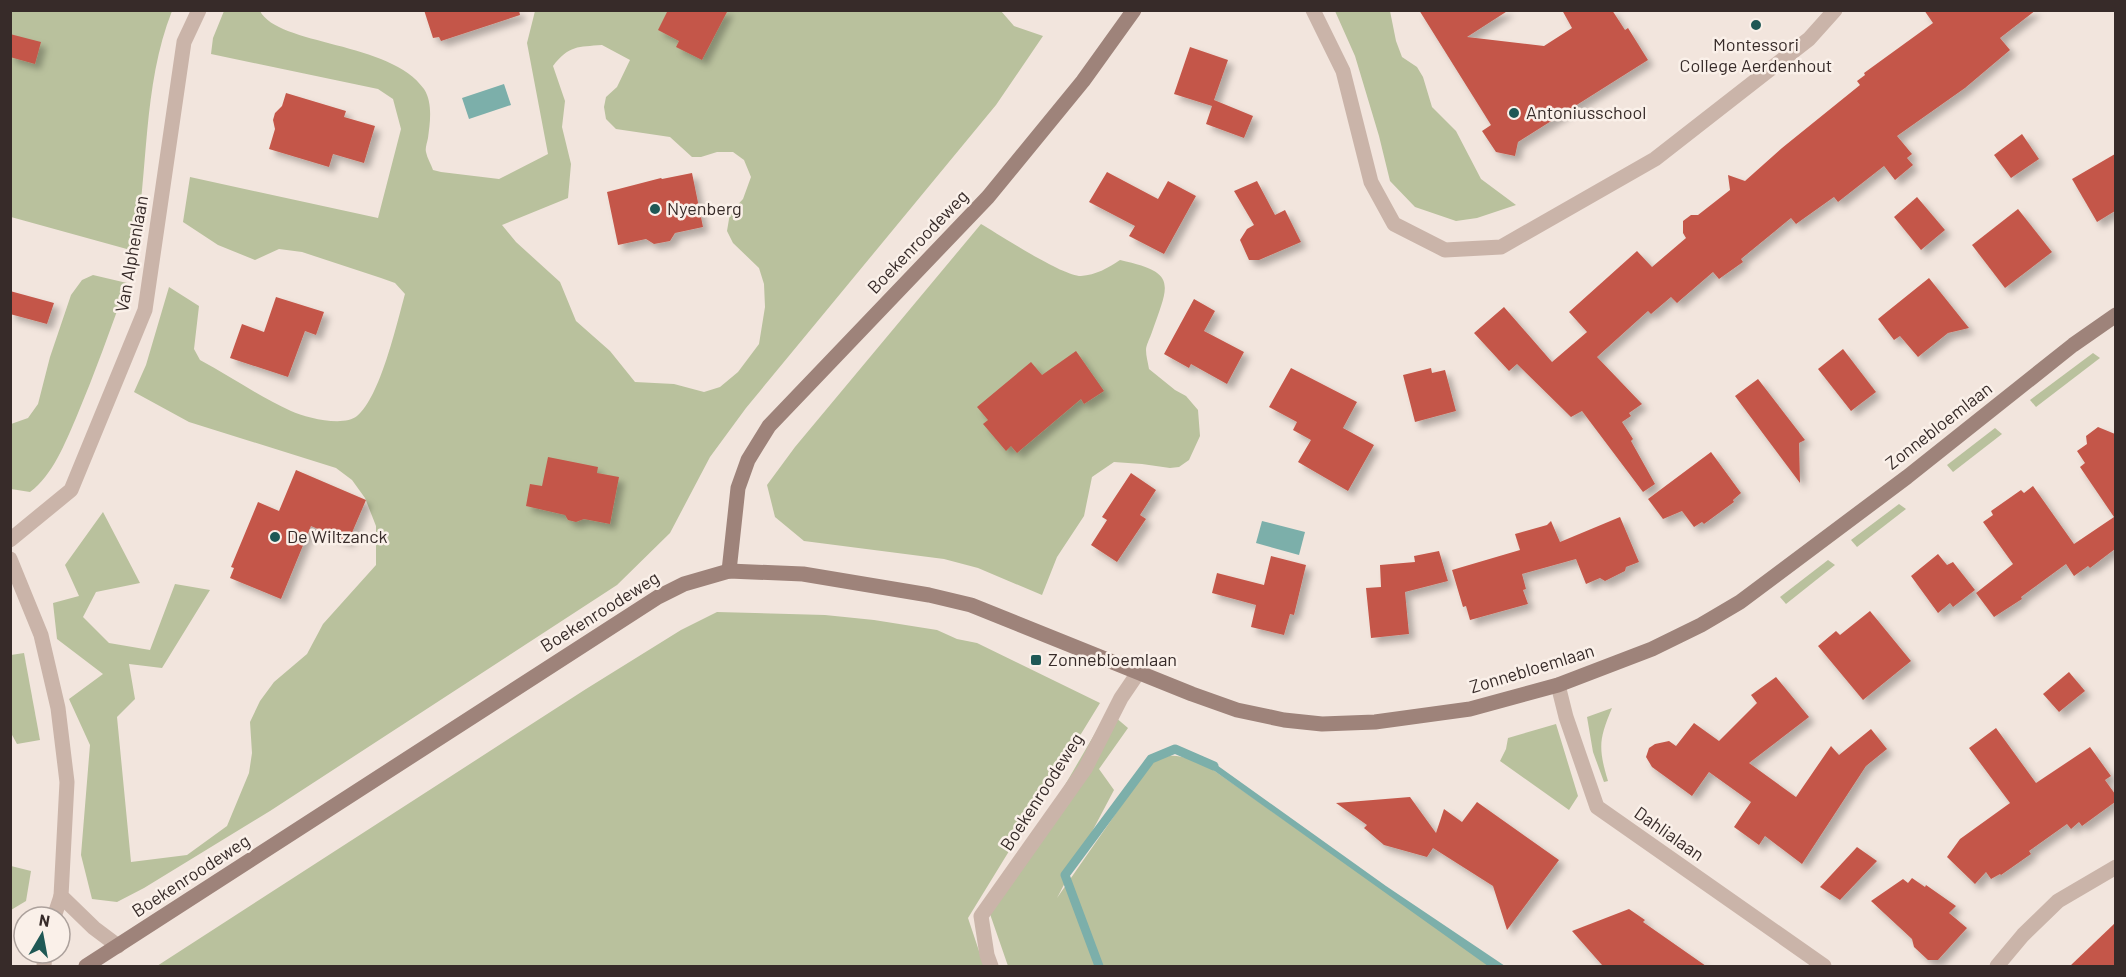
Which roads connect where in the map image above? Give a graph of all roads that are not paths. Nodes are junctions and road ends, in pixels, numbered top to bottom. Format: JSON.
{"nodes":[{"id":1,"x":199,"y":10,"type":"edge"},
{"id":2,"x":1134,"y":10,"type":"edge"},
{"id":3,"x":1313,"y":10,"type":"edge"},
{"id":4,"x":1835,"y":10,"type":"edge"},
{"id":5,"x":2115,"y":315,"type":"edge"},
{"id":6,"x":10,"y":540,"type":"edge"},
{"id":7,"x":10,"y":559,"type":"edge"},
{"id":8,"x":729,"y":571,"type":"junction"},
{"id":9,"x":1138,"y":673,"type":"junction"},
{"id":10,"x":1558,"y":685,"type":"junction"},
{"id":11,"x":2115,"y":867,"type":"edge"},
{"id":12,"x":62,"y":896,"type":"junction"},
{"id":13,"x":59,"y":905,"type":"edge"},
{"id":14,"x":118,"y":946,"type":"junction"},
{"id":15,"x":86,"y":966,"type":"edge"},
{"id":16,"x":991,"y":966,"type":"edge"},
{"id":17,"x":1824,"y":966,"type":"edge"},
{"id":18,"x":1997,"y":966,"type":"edge"}],
"edges":[{"from":1,"to":6,"type":"street","name":"Van Alphenlaan"},
{"from":2,"to":8,"type":"street","name":"Boekenroodeweg"},
{"from":3,"to":4,"type":"street"},
{"from":5,"to":10,"type":"street","name":"Zonnebloemlaan"},
{"from":7,"to":12,"type":"street"},
{"from":8,"to":9,"type":"street","name":"Zonnebloemlaan"},
{"from":8,"to":14,"type":"street","name":"Boekenroodeweg"},
{"from":9,"to":10,"type":"street","name":"Zonnebloemlaan"},
{"from":9,"to":16,"type":"street","name":"Boekenroodeweg"},
{"from":10,"to":17,"type":"street","name":"Dahlialaan"},
{"from":11,"to":18,"type":"street"},
{"from":12,"to":13,"type":"street"},
{"from":12,"to":14,"type":"street"},
{"from":14,"to":15,"type":"street","name":"Boekenroodeweg"}]}
